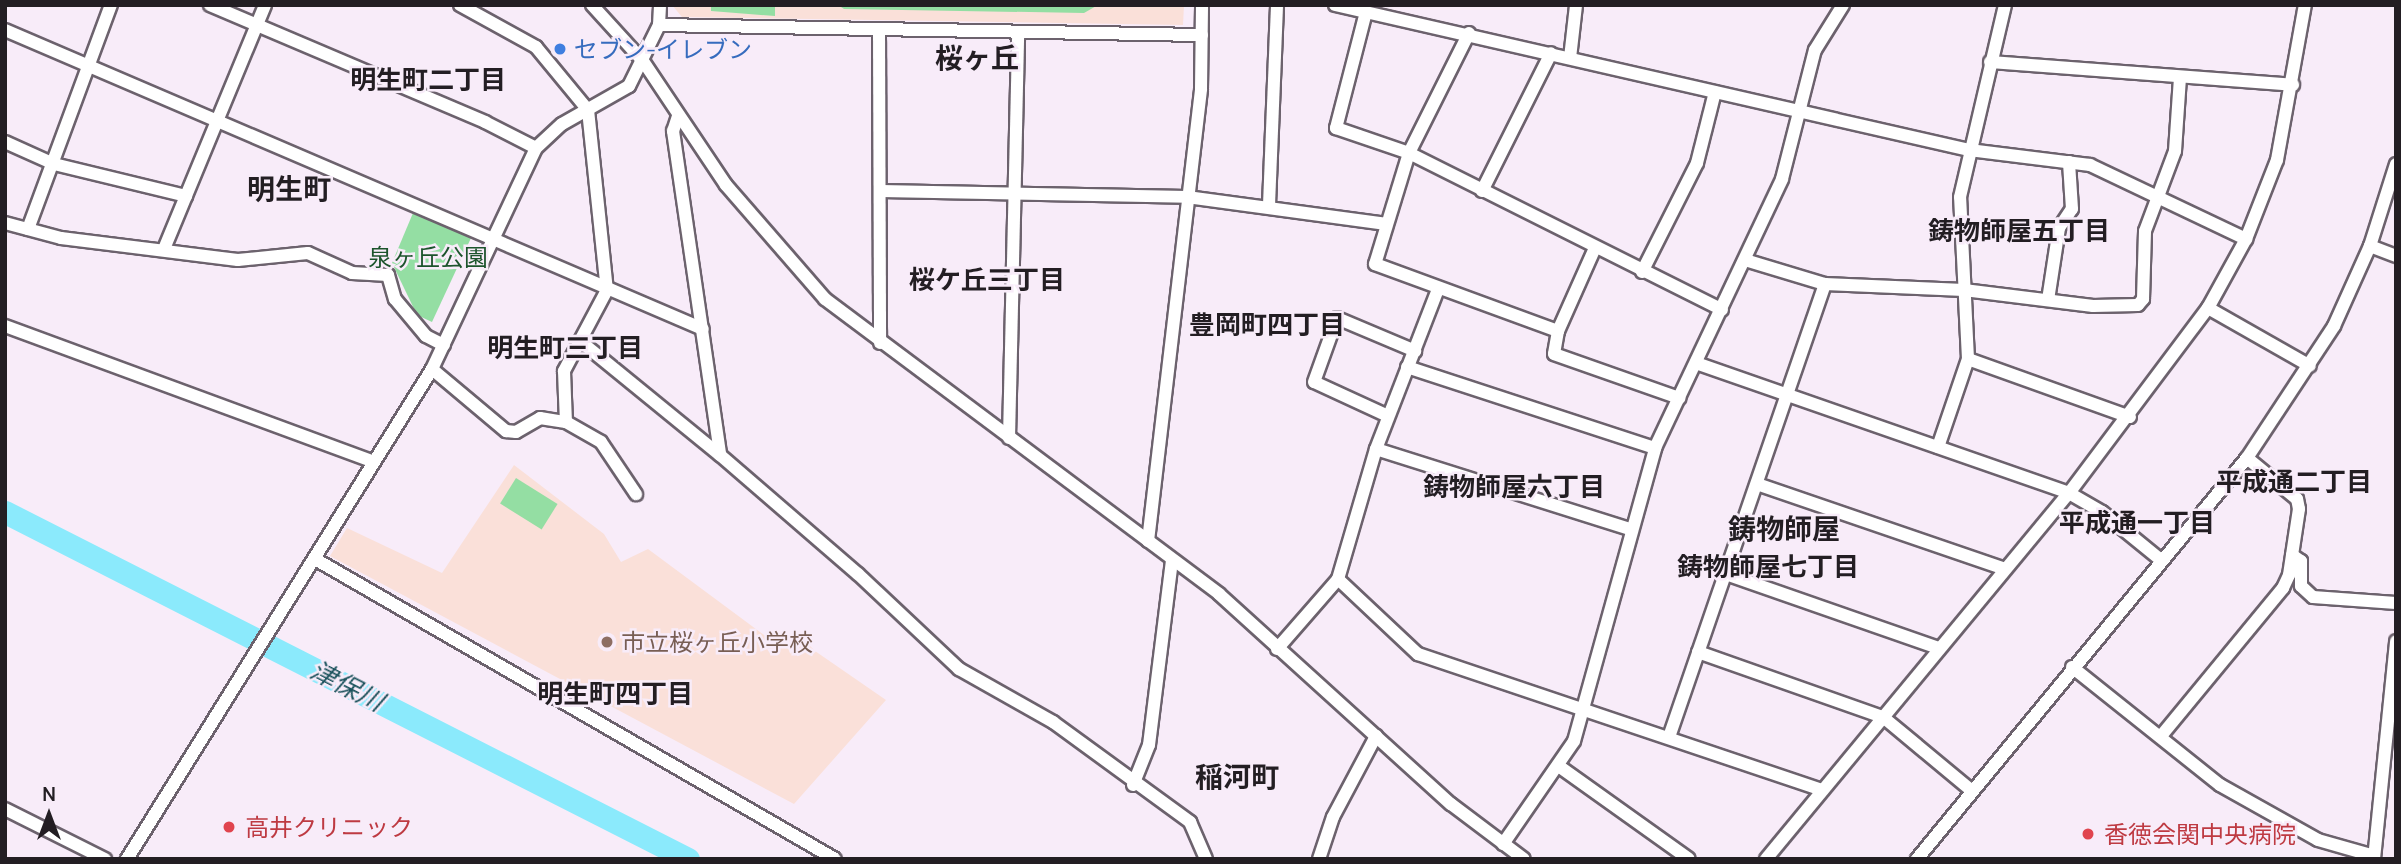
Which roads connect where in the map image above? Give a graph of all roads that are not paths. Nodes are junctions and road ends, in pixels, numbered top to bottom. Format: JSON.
{"nodes":[{"id":1,"x":111,"y":5,"type":"edge"},
{"id":2,"x":210,"y":5,"type":"edge"},
{"id":3,"x":265,"y":5,"type":"edge"},
{"id":4,"x":460,"y":5,"type":"edge"},
{"id":5,"x":592,"y":5,"type":"edge"},
{"id":6,"x":660,"y":5,"type":"edge"},
{"id":7,"x":1202,"y":5,"type":"edge"},
{"id":8,"x":1277,"y":5,"type":"edge"},
{"id":9,"x":1576,"y":5,"type":"edge"},
{"id":10,"x":1843,"y":5,"type":"edge"},
{"id":11,"x":2005,"y":5,"type":"edge"},
{"id":12,"x":2305,"y":5,"type":"edge"},
{"id":13,"x":1339,"y":6,"type":"edge"},
{"id":14,"x":1366,"y":12,"type":"junction"},
{"id":15,"x":257,"y":25,"type":"junction"},
{"id":16,"x":659,"y":25,"type":"junction"},
{"id":17,"x":5,"y":30,"type":"edge"},
{"id":18,"x":879,"y":31,"type":"junction"},
{"id":19,"x":1018,"y":33,"type":"junction"},
{"id":20,"x":1469,"y":33,"type":"junction"},
{"id":21,"x":1202,"y":36,"type":"junction"},
{"id":22,"x":1551,"y":53,"type":"junction"},
{"id":23,"x":1570,"y":58,"type":"junction"},
{"id":24,"x":643,"y":61,"type":"junction"},
{"id":25,"x":1990,"y":62,"type":"junction"},
{"id":26,"x":88,"y":66,"type":"junction"},
{"id":27,"x":2180,"y":77,"type":"junction"},
{"id":28,"x":2293,"y":85,"type":"junction"},
{"id":29,"x":1715,"y":92,"type":"junction"},
{"id":30,"x":588,"y":110,"type":"junction"},
{"id":31,"x":1801,"y":111,"type":"junction"},
{"id":32,"x":678,"y":116,"type":"junction"},
{"id":33,"x":217,"y":122,"type":"junction"},
{"id":34,"x":5,"y":142,"type":"edge"},
{"id":35,"x":536,"y":148,"type":"junction"},
{"id":36,"x":1969,"y":150,"type":"junction"},
{"id":37,"x":1409,"y":153,"type":"junction"},
{"id":38,"x":2069,"y":162,"type":"junction"},
{"id":39,"x":54,"y":163,"type":"junction"},
{"id":40,"x":2396,"y":164,"type":"edge"},
{"id":41,"x":881,"y":191,"type":"junction"},
{"id":42,"x":1015,"y":191,"type":"junction"},
{"id":43,"x":1482,"y":191,"type":"junction"},
{"id":44,"x":186,"y":196,"type":"junction"},
{"id":45,"x":1187,"y":197,"type":"junction"},
{"id":46,"x":2158,"y":197,"type":"junction"},
{"id":47,"x":1269,"y":205,"type":"junction"},
{"id":48,"x":5,"y":223,"type":"edge"},
{"id":49,"x":1386,"y":223,"type":"junction"},
{"id":50,"x":27,"y":229,"type":"junction"},
{"id":51,"x":2246,"y":239,"type":"junction"},
{"id":52,"x":492,"y":241,"type":"junction"},
{"id":53,"x":2370,"y":246,"type":"junction"},
{"id":54,"x":1595,"y":248,"type":"junction"},
{"id":55,"x":164,"y":249,"type":"junction"},
{"id":56,"x":2396,"y":256,"type":"edge"},
{"id":57,"x":1745,"y":260,"type":"junction"},
{"id":58,"x":1642,"y":272,"type":"junction"},
{"id":59,"x":1825,"y":284,"type":"junction"},
{"id":60,"x":1438,"y":289,"type":"junction"},
{"id":61,"x":607,"y":290,"type":"junction"},
{"id":62,"x":1964,"y":290,"type":"junction"},
{"id":63,"x":2048,"y":300,"type":"junction"},
{"id":64,"x":2208,"y":308,"type":"junction"},
{"id":65,"x":1722,"y":310,"type":"junction"},
{"id":66,"x":5,"y":326,"type":"edge"},
{"id":67,"x":703,"y":328,"type":"junction"},
{"id":68,"x":1558,"y":331,"type":"junction"},
{"id":69,"x":580,"y":341,"type":"junction"},
{"id":70,"x":880,"y":343,"type":"junction"},
{"id":71,"x":444,"y":345,"type":"junction"},
{"id":72,"x":1415,"y":351,"type":"junction"},
{"id":73,"x":1968,"y":359,"type":"junction"},
{"id":74,"x":1696,"y":363,"type":"junction"},
{"id":75,"x":2310,"y":366,"type":"junction"},
{"id":76,"x":1408,"y":367,"type":"junction"},
{"id":77,"x":432,"y":369,"type":"junction"},
{"id":78,"x":1789,"y":394,"type":"junction"},
{"id":79,"x":1679,"y":398,"type":"junction"},
{"id":80,"x":1388,"y":416,"type":"junction"},
{"id":81,"x":2130,"y":417,"type":"junction"},
{"id":82,"x":566,"y":422,"type":"junction"},
{"id":83,"x":1009,"y":438,"type":"junction"},
{"id":84,"x":1938,"y":447,"type":"junction"},
{"id":85,"x":1655,"y":448,"type":"junction"},
{"id":86,"x":1376,"y":449,"type":"junction"},
{"id":87,"x":720,"y":455,"type":"junction"},
{"id":88,"x":2247,"y":458,"type":"junction"},
{"id":89,"x":374,"y":462,"type":"junction"},
{"id":90,"x":1757,"y":484,"type":"junction"},
{"id":91,"x":2069,"y":493,"type":"junction"},
{"id":92,"x":636,"y":494,"type":"dead end"},
{"id":93,"x":1630,"y":529,"type":"junction"},
{"id":94,"x":1148,"y":541,"type":"junction"},
{"id":95,"x":2292,"y":555,"type":"junction"},
{"id":96,"x":315,"y":559,"type":"junction"},
{"id":97,"x":1172,"y":560,"type":"junction"},
{"id":98,"x":2162,"y":561,"type":"junction"},
{"id":99,"x":2003,"y":568,"type":"junction"},
{"id":100,"x":1726,"y":573,"type":"junction"},
{"id":101,"x":1338,"y":579,"type":"junction"},
{"id":102,"x":2396,"y":603,"type":"edge"},
{"id":103,"x":2396,"y":641,"type":"edge"},
{"id":104,"x":1939,"y":648,"type":"junction"},
{"id":105,"x":1277,"y":649,"type":"junction"},
{"id":106,"x":1698,"y":652,"type":"junction"},
{"id":107,"x":2072,"y":667,"type":"junction"},
{"id":108,"x":1585,"y":709,"type":"junction"},
{"id":109,"x":1883,"y":717,"type":"junction"},
{"id":110,"x":1377,"y":736,"type":"junction"},
{"id":111,"x":2161,"y":736,"type":"junction"},
{"id":112,"x":1669,"y":737,"type":"junction"},
{"id":113,"x":1560,"y":767,"type":"junction"},
{"id":114,"x":1133,"y":785,"type":"junction"},
{"id":115,"x":1822,"y":790,"type":"junction"},
{"id":116,"x":1972,"y":791,"type":"junction"},
{"id":117,"x":5,"y":809,"type":"edge"},
{"id":118,"x":1503,"y":844,"type":"junction"},
{"id":119,"x":2374,"y":857,"type":"edge"},
{"id":120,"x":105,"y":859,"type":"edge"},
{"id":121,"x":127,"y":859,"type":"edge"},
{"id":122,"x":835,"y":859,"type":"edge"},
{"id":123,"x":1206,"y":859,"type":"edge"},
{"id":124,"x":1319,"y":859,"type":"edge"},
{"id":125,"x":1524,"y":859,"type":"edge"},
{"id":126,"x":1689,"y":859,"type":"edge"},
{"id":127,"x":1766,"y":859,"type":"edge"},
{"id":128,"x":1917,"y":859,"type":"edge"}],
"edges":[{"from":1,"to":26,"type":"street"},
{"from":2,"to":15,"type":"street"},
{"from":3,"to":15,"type":"street"},
{"from":4,"to":30,"type":"street"},
{"from":5,"to":24,"type":"street"},
{"from":6,"to":16,"type":"street"},
{"from":7,"to":21,"type":"street"},
{"from":8,"to":47,"type":"street"},
{"from":9,"to":23,"type":"street"},
{"from":10,"to":31,"type":"street"},
{"from":11,"to":25,"type":"street"},
{"from":12,"to":28,"type":"street"},
{"from":13,"to":14,"type":"street"},
{"from":14,"to":20,"type":"street"},
{"from":14,"to":37,"type":"street"},
{"from":15,"to":33,"type":"street"},
{"from":15,"to":35,"type":"street"},
{"from":16,"to":18,"type":"street"},
{"from":16,"to":24,"type":"street"},
{"from":17,"to":26,"type":"street"},
{"from":18,"to":19,"type":"street"},
{"from":18,"to":41,"type":"street"},
{"from":19,"to":21,"type":"street"},
{"from":19,"to":42,"type":"street"},
{"from":20,"to":22,"type":"street"},
{"from":20,"to":37,"type":"street"},
{"from":21,"to":45,"type":"street"},
{"from":22,"to":23,"type":"street"},
{"from":22,"to":43,"type":"street"},
{"from":23,"to":29,"type":"street"},
{"from":24,"to":30,"type":"street"},
{"from":24,"to":32,"type":"street"},
{"from":25,"to":27,"type":"street"},
{"from":25,"to":36,"type":"street"},
{"from":26,"to":33,"type":"street"},
{"from":26,"to":39,"type":"street"},
{"from":27,"to":28,"type":"street"},
{"from":27,"to":46,"type":"street"},
{"from":28,"to":51,"type":"street"},
{"from":29,"to":31,"type":"street"},
{"from":29,"to":58,"type":"street"},
{"from":30,"to":35,"type":"street"},
{"from":30,"to":61,"type":"street"},
{"from":31,"to":36,"type":"street"},
{"from":31,"to":57,"type":"street"},
{"from":32,"to":67,"type":"street"},
{"from":32,"to":70,"type":"street"},
{"from":33,"to":44,"type":"street"},
{"from":33,"to":52,"type":"street"},
{"from":34,"to":39,"type":"street"},
{"from":35,"to":52,"type":"street"},
{"from":36,"to":38,"type":"street"},
{"from":36,"to":62,"type":"street"},
{"from":37,"to":43,"type":"street"},
{"from":37,"to":49,"type":"street"},
{"from":38,"to":46,"type":"street"},
{"from":38,"to":63,"type":"street"},
{"from":39,"to":44,"type":"street"},
{"from":39,"to":50,"type":"street"},
{"from":40,"to":53,"type":"street"},
{"from":41,"to":42,"type":"street"},
{"from":41,"to":70,"type":"street"},
{"from":42,"to":45,"type":"street"},
{"from":42,"to":83,"type":"street"},
{"from":43,"to":54,"type":"street"},
{"from":44,"to":55,"type":"street"},
{"from":45,"to":47,"type":"street"},
{"from":45,"to":94,"type":"street"},
{"from":46,"to":51,"type":"street"},
{"from":46,"to":63,"type":"street"},
{"from":47,"to":49,"type":"street"},
{"from":48,"to":50,"type":"street"},
{"from":49,"to":60,"type":"street"},
{"from":50,"to":55,"type":"street"},
{"from":51,"to":64,"type":"street"},
{"from":52,"to":61,"type":"street"},
{"from":52,"to":71,"type":"street"},
{"from":53,"to":56,"type":"street"},
{"from":53,"to":75,"type":"street"},
{"from":54,"to":58,"type":"street"},
{"from":54,"to":68,"type":"street"},
{"from":55,"to":71,"type":"street"},
{"from":57,"to":59,"type":"street"},
{"from":57,"to":65,"type":"street"},
{"from":58,"to":65,"type":"street"},
{"from":59,"to":62,"type":"street"},
{"from":59,"to":78,"type":"street"},
{"from":60,"to":68,"type":"street"},
{"from":60,"to":72,"type":"street"},
{"from":61,"to":67,"type":"street"},
{"from":61,"to":69,"type":"street"},
{"from":62,"to":63,"type":"street"},
{"from":62,"to":73,"type":"street"},
{"from":64,"to":75,"type":"street"},
{"from":64,"to":81,"type":"street"},
{"from":65,"to":74,"type":"street"},
{"from":66,"to":89,"type":"street"},
{"from":67,"to":87,"type":"street"},
{"from":68,"to":79,"type":"street"},
{"from":69,"to":82,"type":"street"},
{"from":69,"to":87,"type":"street"},
{"from":70,"to":83,"type":"street"},
{"from":71,"to":77,"type":"street"},
{"from":72,"to":76,"type":"street"},
{"from":72,"to":80,"type":"street"},
{"from":73,"to":81,"type":"street"},
{"from":73,"to":84,"type":"street"},
{"from":74,"to":78,"type":"street"},
{"from":74,"to":79,"type":"street"},
{"from":75,"to":88,"type":"street"},
{"from":76,"to":80,"type":"street"},
{"from":76,"to":85,"type":"street"},
{"from":77,"to":82,"type":"street"},
{"from":77,"to":89,"type":"street"},
{"from":78,"to":84,"type":"street"},
{"from":78,"to":90,"type":"street"},
{"from":79,"to":85,"type":"street"},
{"from":80,"to":86,"type":"street"},
{"from":81,"to":91,"type":"street"},
{"from":82,"to":92,"type":"street"},
{"from":83,"to":94,"type":"street"},
{"from":84,"to":91,"type":"street"},
{"from":85,"to":93,"type":"street"},
{"from":86,"to":93,"type":"street"},
{"from":86,"to":101,"type":"street"},
{"from":87,"to":114,"type":"street"},
{"from":88,"to":95,"type":"street"},
{"from":88,"to":98,"type":"street"},
{"from":89,"to":96,"type":"street"},
{"from":90,"to":99,"type":"street"},
{"from":90,"to":100,"type":"street"},
{"from":91,"to":98,"type":"street"},
{"from":91,"to":99,"type":"street"},
{"from":93,"to":108,"type":"street"},
{"from":94,"to":97,"type":"street"},
{"from":95,"to":102,"type":"street"},
{"from":95,"to":111,"type":"street"},
{"from":96,"to":121,"type":"street"},
{"from":96,"to":122,"type":"street"},
{"from":97,"to":105,"type":"street"},
{"from":97,"to":114,"type":"street"},
{"from":98,"to":107,"type":"street"},
{"from":99,"to":104,"type":"street"},
{"from":100,"to":104,"type":"street"},
{"from":100,"to":106,"type":"street"},
{"from":101,"to":105,"type":"street"},
{"from":101,"to":108,"type":"street"},
{"from":103,"to":119,"type":"street"},
{"from":104,"to":109,"type":"street"},
{"from":105,"to":110,"type":"street"},
{"from":106,"to":109,"type":"street"},
{"from":106,"to":112,"type":"street"},
{"from":107,"to":111,"type":"street"},
{"from":107,"to":116,"type":"street"},
{"from":108,"to":112,"type":"street"},
{"from":108,"to":113,"type":"street"},
{"from":109,"to":115,"type":"street"},
{"from":109,"to":116,"type":"street"},
{"from":110,"to":118,"type":"street"},
{"from":110,"to":124,"type":"street"},
{"from":111,"to":119,"type":"street"},
{"from":112,"to":115,"type":"street"},
{"from":113,"to":118,"type":"street"},
{"from":113,"to":126,"type":"street"},
{"from":114,"to":123,"type":"street"},
{"from":115,"to":127,"type":"street"},
{"from":116,"to":128,"type":"street"},
{"from":117,"to":120,"type":"street"},
{"from":118,"to":125,"type":"street"}]}
